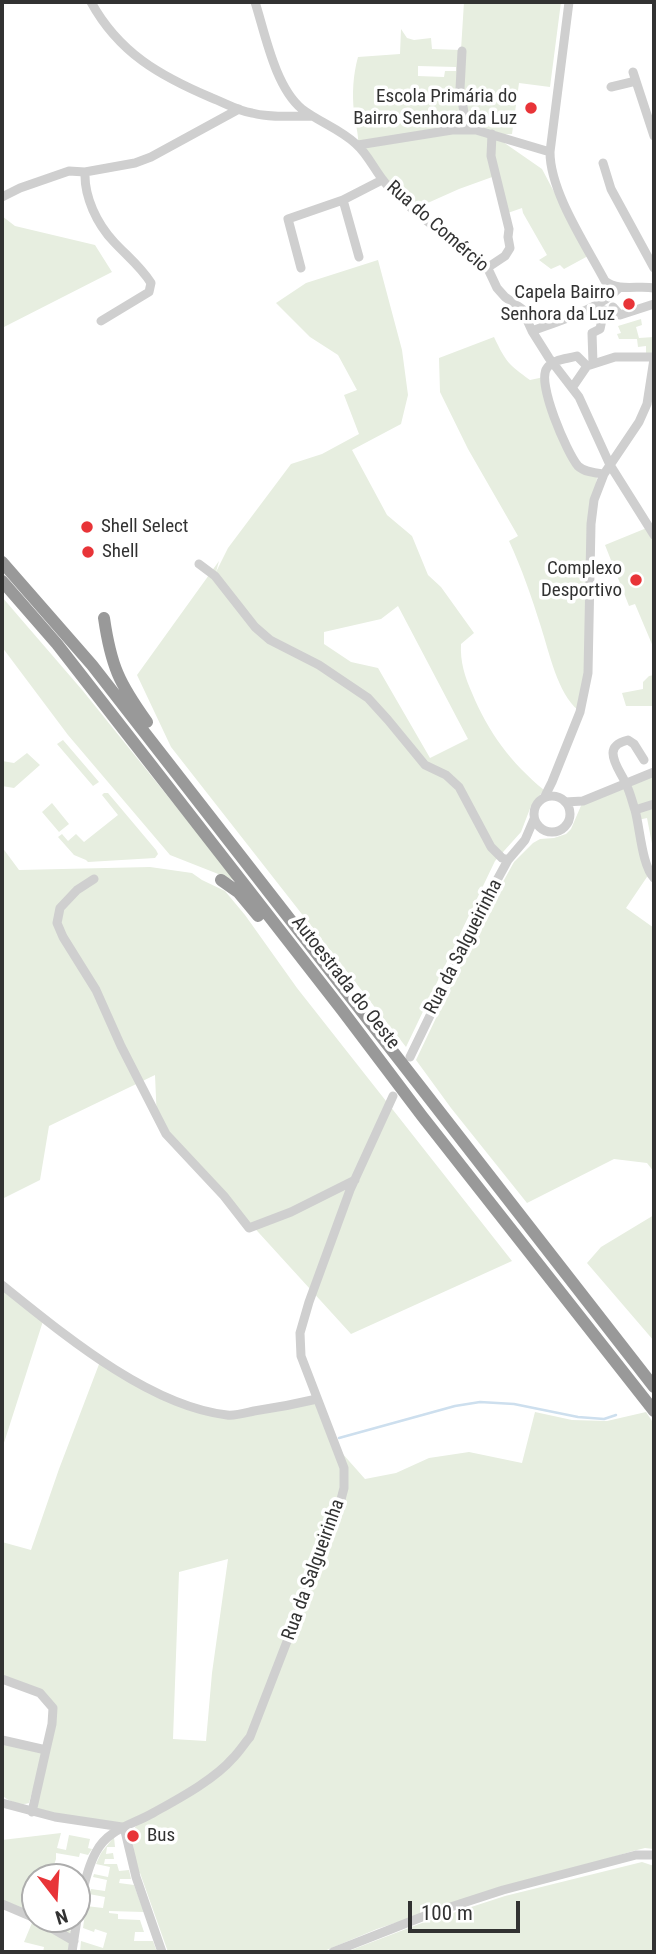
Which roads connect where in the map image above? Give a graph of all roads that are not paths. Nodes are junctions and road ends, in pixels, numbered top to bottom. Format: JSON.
{"nodes":[{"id":1,"x":91,"y":2,"type":"edge"},
{"id":2,"x":255,"y":2,"type":"edge"},
{"id":3,"x":569,"y":2,"type":"edge"},
{"id":4,"x":462,"y":51,"type":"dead end"},
{"id":5,"x":611,"y":87,"type":"dead end"},
{"id":6,"x":239,"y":109,"type":"junction"},
{"id":7,"x":314,"y":116,"type":"junction"},
{"id":8,"x":652,"y":122,"type":"edge"},
{"id":9,"x":467,"y":130,"type":"junction"},
{"id":10,"x":492,"y":134,"type":"junction"},
{"id":11,"x":654,"y":136,"type":"edge"},
{"id":12,"x":358,"y":145,"type":"junction"},
{"id":13,"x":550,"y":152,"type":"junction"},
{"id":14,"x":603,"y":163,"type":"dead end"},
{"id":15,"x":85,"y":172,"type":"junction"},
{"id":16,"x":382,"y":180,"type":"junction"},
{"id":17,"x":2,"y":197,"type":"edge"},
{"id":18,"x":343,"y":200,"type":"junction"},
{"id":19,"x":359,"y":257,"type":"dead end"},
{"id":20,"x":301,"y":268,"type":"dead end"},
{"id":21,"x":487,"y":268,"type":"junction"},
{"id":22,"x":654,"y":268,"type":"edge"},
{"id":23,"x":654,"y":288,"type":"edge"},
{"id":24,"x":616,"y":291,"type":"junction"},
{"id":25,"x":654,"y":303,"type":"edge"},
{"id":26,"x":594,"y":304,"type":"junction"},
{"id":27,"x":608,"y":308,"type":"junction"},
{"id":28,"x":101,"y":321,"type":"dead end"},
{"id":29,"x":532,"y":331,"type":"junction"},
{"id":30,"x":654,"y":358,"type":"edge"},
{"id":31,"x":554,"y":362,"type":"junction"},
{"id":32,"x":590,"y":365,"type":"junction"},
{"id":33,"x":572,"y":388,"type":"junction"},
{"id":34,"x":610,"y":465,"type":"junction"},
{"id":35,"x":604,"y":474,"type":"junction"},
{"id":36,"x":654,"y":535,"type":"edge"},
{"id":37,"x":2,"y":562,"type":"edge"},
{"id":38,"x":199,"y":564,"type":"dead end"},
{"id":39,"x":2,"y":581,"type":"edge"},
{"id":40,"x":104,"y":618,"type":"dead end"},
{"id":41,"x":644,"y":760,"type":"dead end"},
{"id":42,"x":175,"y":770,"type":"junction"},
{"id":43,"x":654,"y":772,"type":"edge"},
{"id":44,"x":552,"y":782,"type":"junction"},
{"id":45,"x":626,"y":783,"type":"junction"},
{"id":46,"x":544,"y":798,"type":"junction"},
{"id":47,"x":562,"y":799,"type":"junction"},
{"id":48,"x":583,"y":801,"type":"junction"},
{"id":49,"x":654,"y":804,"type":"edge"},
{"id":50,"x":635,"y":810,"type":"junction"},
{"id":51,"x":570,"y":818,"type":"junction"},
{"id":52,"x":534,"y":819,"type":"junction"},
{"id":53,"x":544,"y":830,"type":"junction"},
{"id":54,"x":525,"y":841,"type":"junction"},
{"id":55,"x":508,"y":860,"type":"junction"},
{"id":56,"x":654,"y":878,"type":"edge"},
{"id":57,"x":94,"y":879,"type":"dead end"},
{"id":58,"x":221,"y":880,"type":"dead end"},
{"id":59,"x":342,"y":1010,"type":"junction"},
{"id":60,"x":410,"y":1057,"type":"dead end"},
{"id":61,"x":393,"y":1096,"type":"dead end"},
{"id":62,"x":355,"y":1180,"type":"junction"},
{"id":63,"x":2,"y":1285,"type":"edge"},
{"id":64,"x":654,"y":1387,"type":"edge"},
{"id":65,"x":317,"y":1399,"type":"junction"},
{"id":66,"x":654,"y":1411,"type":"edge"},
{"id":67,"x":2,"y":1679,"type":"edge"},
{"id":68,"x":2,"y":1740,"type":"edge"},
{"id":69,"x":46,"y":1750,"type":"junction"},
{"id":70,"x":2,"y":1803,"type":"edge"},
{"id":71,"x":32,"y":1812,"type":"junction"},
{"id":72,"x":124,"y":1827,"type":"junction"},
{"id":73,"x":654,"y":1855,"type":"edge"},
{"id":74,"x":2,"y":1904,"type":"edge"},
{"id":75,"x":21,"y":1912,"type":"edge"},
{"id":76,"x":60,"y":1933,"type":"edge"},
{"id":77,"x":74,"y":1941,"type":"junction"},
{"id":78,"x":72,"y":1952,"type":"edge"},
{"id":79,"x":162,"y":1952,"type":"edge"},
{"id":80,"x":333,"y":1952,"type":"edge"}],
"edges":[{"from":1,"to":6,"type":"street"},
{"from":2,"to":7,"type":"street","name":"Rua do Comércio"},
{"from":3,"to":13,"type":"street"},
{"from":4,"to":9,"type":"street"},
{"from":5,"to":8,"type":"street"},
{"from":6,"to":7,"type":"street"},
{"from":6,"to":15,"type":"street"},
{"from":7,"to":12,"type":"street","name":"Rua do Comércio"},
{"from":8,"to":11,"type":"street"},
{"from":9,"to":10,"type":"street"},
{"from":9,"to":12,"type":"street"},
{"from":10,"to":13,"type":"street"},
{"from":10,"to":21,"type":"street"},
{"from":12,"to":16,"type":"street","name":"Rua do Comércio"},
{"from":13,"to":24,"type":"street"},
{"from":14,"to":22,"type":"street"},
{"from":15,"to":17,"type":"street"},
{"from":15,"to":28,"type":"street"},
{"from":16,"to":18,"type":"street"},
{"from":16,"to":21,"type":"street","name":"Rua do Comércio"},
{"from":18,"to":19,"type":"street"},
{"from":18,"to":20,"type":"street"},
{"from":21,"to":29,"type":"street","name":"Rua do Comércio"},
{"from":23,"to":24,"type":"street"},
{"from":24,"to":26,"type":"street"},
{"from":24,"to":27,"type":"street"},
{"from":25,"to":27,"type":"street"},
{"from":26,"to":27,"type":"street"},
{"from":26,"to":29,"type":"street"},
{"from":27,"to":32,"type":"street"},
{"from":29,"to":31,"type":"street","name":"Rua do Comércio"},
{"from":30,"to":32,"type":"street"},
{"from":30,"to":34,"type":"street"},
{"from":31,"to":32,"type":"street"},
{"from":31,"to":33,"type":"street","name":"Rua do Comércio"},
{"from":31,"to":35,"type":"street"},
{"from":32,"to":33,"type":"street"},
{"from":33,"to":34,"type":"street","name":"Rua do Comércio"},
{"from":34,"to":35,"type":"street"},
{"from":34,"to":36,"type":"street","name":"Rua do Comércio"},
{"from":35,"to":44,"type":"street"},
{"from":37,"to":42,"type":"highway","name":"Autoestrada do Oeste"},
{"from":38,"to":55,"type":"street"},
{"from":39,"to":59,"type":"highway","name":"Autoestrada do Oeste"},
{"from":40,"to":42,"type":"highway"},
{"from":41,"to":45,"type":"street"},
{"from":42,"to":64,"type":"highway","name":"Autoestrada do Oeste"},
{"from":43,"to":45,"type":"street"},
{"from":44,"to":46,"type":"street"},
{"from":44,"to":47,"type":"street"},
{"from":45,"to":48,"type":"street"},
{"from":45,"to":50,"type":"street"},
{"from":46,"to":47,"type":"street"},
{"from":46,"to":52,"type":"street"},
{"from":47,"to":48,"type":"street"},
{"from":47,"to":51,"type":"street"},
{"from":48,"to":51,"type":"street"},
{"from":49,"to":50,"type":"street"},
{"from":50,"to":56,"type":"street"},
{"from":51,"to":53,"type":"street"},
{"from":52,"to":53,"type":"street"},
{"from":52,"to":54,"type":"street","name":"Rua da Salgueirinha"},
{"from":53,"to":54,"type":"street","name":"Rua da Salgueirinha"},
{"from":54,"to":55,"type":"street","name":"Rua da Salgueirinha"},
{"from":55,"to":60,"type":"street","name":"Rua da Salgueirinha"},
{"from":57,"to":62,"type":"street"},
{"from":58,"to":59,"type":"highway"},
{"from":59,"to":66,"type":"highway","name":"Autoestrada do Oeste"},
{"from":61,"to":62,"type":"street","name":"Rua da Salgueirinha"},
{"from":62,"to":65,"type":"street","name":"Rua da Salgueirinha"},
{"from":63,"to":65,"type":"street"},
{"from":65,"to":72,"type":"street","name":"Rua da Salgueirinha"},
{"from":67,"to":69,"type":"street"},
{"from":68,"to":69,"type":"street"},
{"from":69,"to":71,"type":"street"},
{"from":70,"to":71,"type":"street"},
{"from":71,"to":72,"type":"street"},
{"from":72,"to":77,"type":"street","name":"Rua da Salgueirinha"},
{"from":72,"to":79,"type":"street"},
{"from":73,"to":80,"type":"street"},
{"from":74,"to":75,"type":"street"},
{"from":76,"to":77,"type":"street"},
{"from":77,"to":78,"type":"street","name":"Rua da Salgueirinha"}]}
